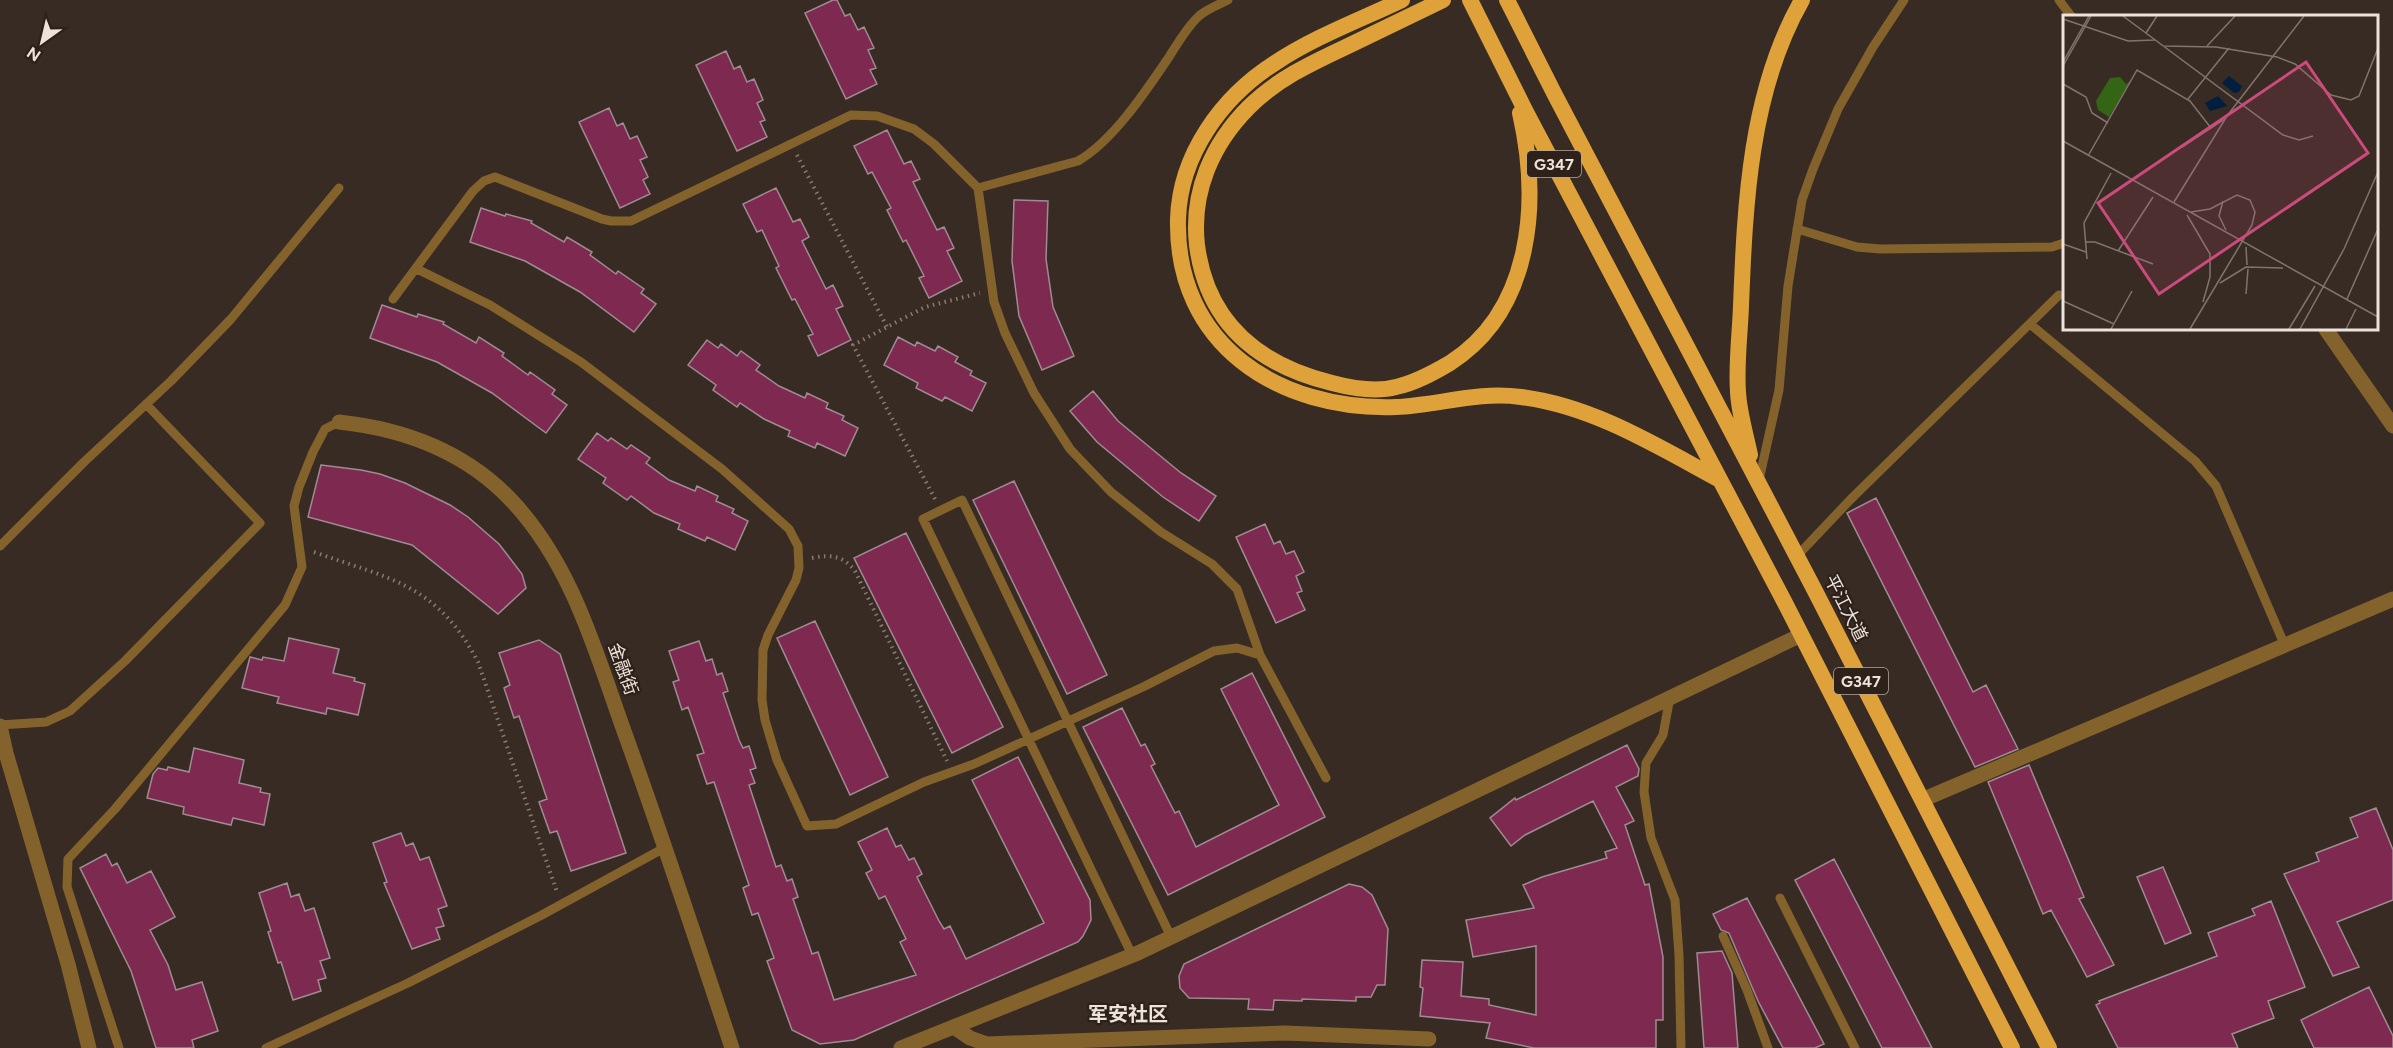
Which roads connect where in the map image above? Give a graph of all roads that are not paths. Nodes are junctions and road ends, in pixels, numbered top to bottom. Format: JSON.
{"nodes":[{"id":1,"x":1227,"y":0,"type":"edge"},
{"id":2,"x":1402,"y":0,"type":"edge"},
{"id":3,"x":1443,"y":0,"type":"edge"},
{"id":4,"x":1470,"y":0,"type":"edge"},
{"id":5,"x":1507,"y":0,"type":"edge"},
{"id":6,"x":1802,"y":0,"type":"edge"},
{"id":7,"x":1904,"y":0,"type":"edge"},
{"id":8,"x":2059,"y":0,"type":"edge"},
{"id":9,"x":2070,"y":15,"type":"edge"},
{"id":10,"x":1513,"y":86,"type":"junction"},
{"id":11,"x":339,"y":188,"type":"dead end"},
{"id":12,"x":978,"y":188,"type":"junction"},
{"id":13,"x":1797,"y":229,"type":"junction"},
{"id":14,"x":2063,"y":243,"type":"edge"},
{"id":15,"x":417,"y":269,"type":"junction"},
{"id":16,"x":2059,"y":295,"type":"dead end"},
{"id":17,"x":393,"y":299,"type":"dead end"},
{"id":18,"x":2030,"y":324,"type":"junction"},
{"id":19,"x":2326,"y":330,"type":"edge"},
{"id":20,"x":146,"y":404,"type":"junction"},
{"id":21,"x":339,"y":422,"type":"joint"},
{"id":22,"x":2393,"y":426,"type":"edge"},
{"id":23,"x":1756,"y":478,"type":"junction"},
{"id":24,"x":1720,"y":480,"type":"junction"},
{"id":25,"x":0,"y":546,"type":"edge"},
{"id":26,"x":1797,"y":556,"type":"junction"},
{"id":27,"x":2393,"y":599,"type":"edge"},
{"id":28,"x":1801,"y":635,"type":"junction"},
{"id":29,"x":2285,"y":646,"type":"junction"},
{"id":30,"x":1260,"y":655,"type":"junction"},
{"id":31,"x":1671,"y":697,"type":"junction"},
{"id":32,"x":1067,"y":721,"type":"junction"},
{"id":33,"x":0,"y":726,"type":"edge"},
{"id":34,"x":1029,"y":739,"type":"junction"},
{"id":35,"x":1326,"y":778,"type":"dead end"},
{"id":36,"x":1922,"y":800,"type":"junction"},
{"id":37,"x":666,"y":847,"type":"junction"},
{"id":38,"x":1780,"y":898,"type":"dead end"},
{"id":39,"x":1723,"y":936,"type":"dead end"},
{"id":40,"x":1171,"y":938,"type":"junction"},
{"id":41,"x":1132,"y":956,"type":"junction"},
{"id":42,"x":954,"y":1027,"type":"junction"},
{"id":43,"x":1429,"y":1039,"type":"dead end"},
{"id":44,"x":1102,"y":1043,"type":"edge"},
{"id":45,"x":89,"y":1048,"type":"edge"},
{"id":46,"x":119,"y":1048,"type":"edge"},
{"id":47,"x":266,"y":1048,"type":"edge"},
{"id":48,"x":732,"y":1048,"type":"edge"},
{"id":49,"x":901,"y":1048,"type":"edge"},
{"id":50,"x":1681,"y":1048,"type":"edge"},
{"id":51,"x":1768,"y":1048,"type":"edge"},
{"id":52,"x":1855,"y":1048,"type":"edge"},
{"id":53,"x":2012,"y":1048,"type":"edge"},
{"id":54,"x":2049,"y":1048,"type":"edge"}],
"edges":[{"from":1,"to":12,"type":"lane"},
{"from":2,"to":24,"type":"highway"},
{"from":3,"to":10,"type":"highway"},
{"from":4,"to":10,"type":"highway","number":"G347"},
{"from":5,"to":23,"type":"highway","name":"平江大道","number":"G347"},
{"from":6,"to":23,"type":"highway"},
{"from":7,"to":13,"type":"lane"},
{"from":8,"to":9,"type":"lane"},
{"from":10,"to":24,"type":"highway","number":"G347"},
{"from":11,"to":20,"type":"lane"},
{"from":12,"to":15,"type":"lane"},
{"from":12,"to":30,"type":"lane"},
{"from":13,"to":14,"type":"lane"},
{"from":13,"to":23,"type":"lane"},
{"from":15,"to":17,"type":"lane"},
{"from":15,"to":34,"type":"lane"},
{"from":16,"to":18,"type":"lane"},
{"from":18,"to":26,"type":"lane"},
{"from":18,"to":29,"type":"lane"},
{"from":19,"to":22,"type":"street"},
{"from":20,"to":25,"type":"lane"},
{"from":20,"to":33,"type":"lane"},
{"from":21,"to":37,"type":"street","name":"金融街"},
{"from":21,"to":46,"type":"lane"},
{"from":23,"to":26,"type":"highway","name":"平江大道","number":"G347"},
{"from":24,"to":28,"type":"highway","number":"G347"},
{"from":26,"to":36,"type":"highway","name":"平江大道","number":"G347"},
{"from":27,"to":29,"type":"street"},
{"from":28,"to":31,"type":"street"},
{"from":28,"to":53,"type":"highway","number":"G347"},
{"from":29,"to":36,"type":"street"},
{"from":30,"to":32,"type":"lane"},
{"from":30,"to":35,"type":"lane"},
{"from":31,"to":40,"type":"street"},
{"from":31,"to":50,"type":"lane"},
{"from":32,"to":34,"type":"lane"},
{"from":32,"to":34,"type":"lane"},
{"from":32,"to":40,"type":"lane"},
{"from":33,"to":45,"type":"street"},
{"from":34,"to":41,"type":"lane"},
{"from":36,"to":54,"type":"highway","name":"平江大道","number":"G347"},
{"from":37,"to":47,"type":"lane"},
{"from":37,"to":48,"type":"street","name":"金融街"},
{"from":38,"to":52,"type":"lane"},
{"from":39,"to":51,"type":"lane"},
{"from":40,"to":41,"type":"street"},
{"from":41,"to":42,"type":"street"},
{"from":42,"to":44,"type":"street"},
{"from":42,"to":49,"type":"street"},
{"from":43,"to":44,"type":"street"}]}
